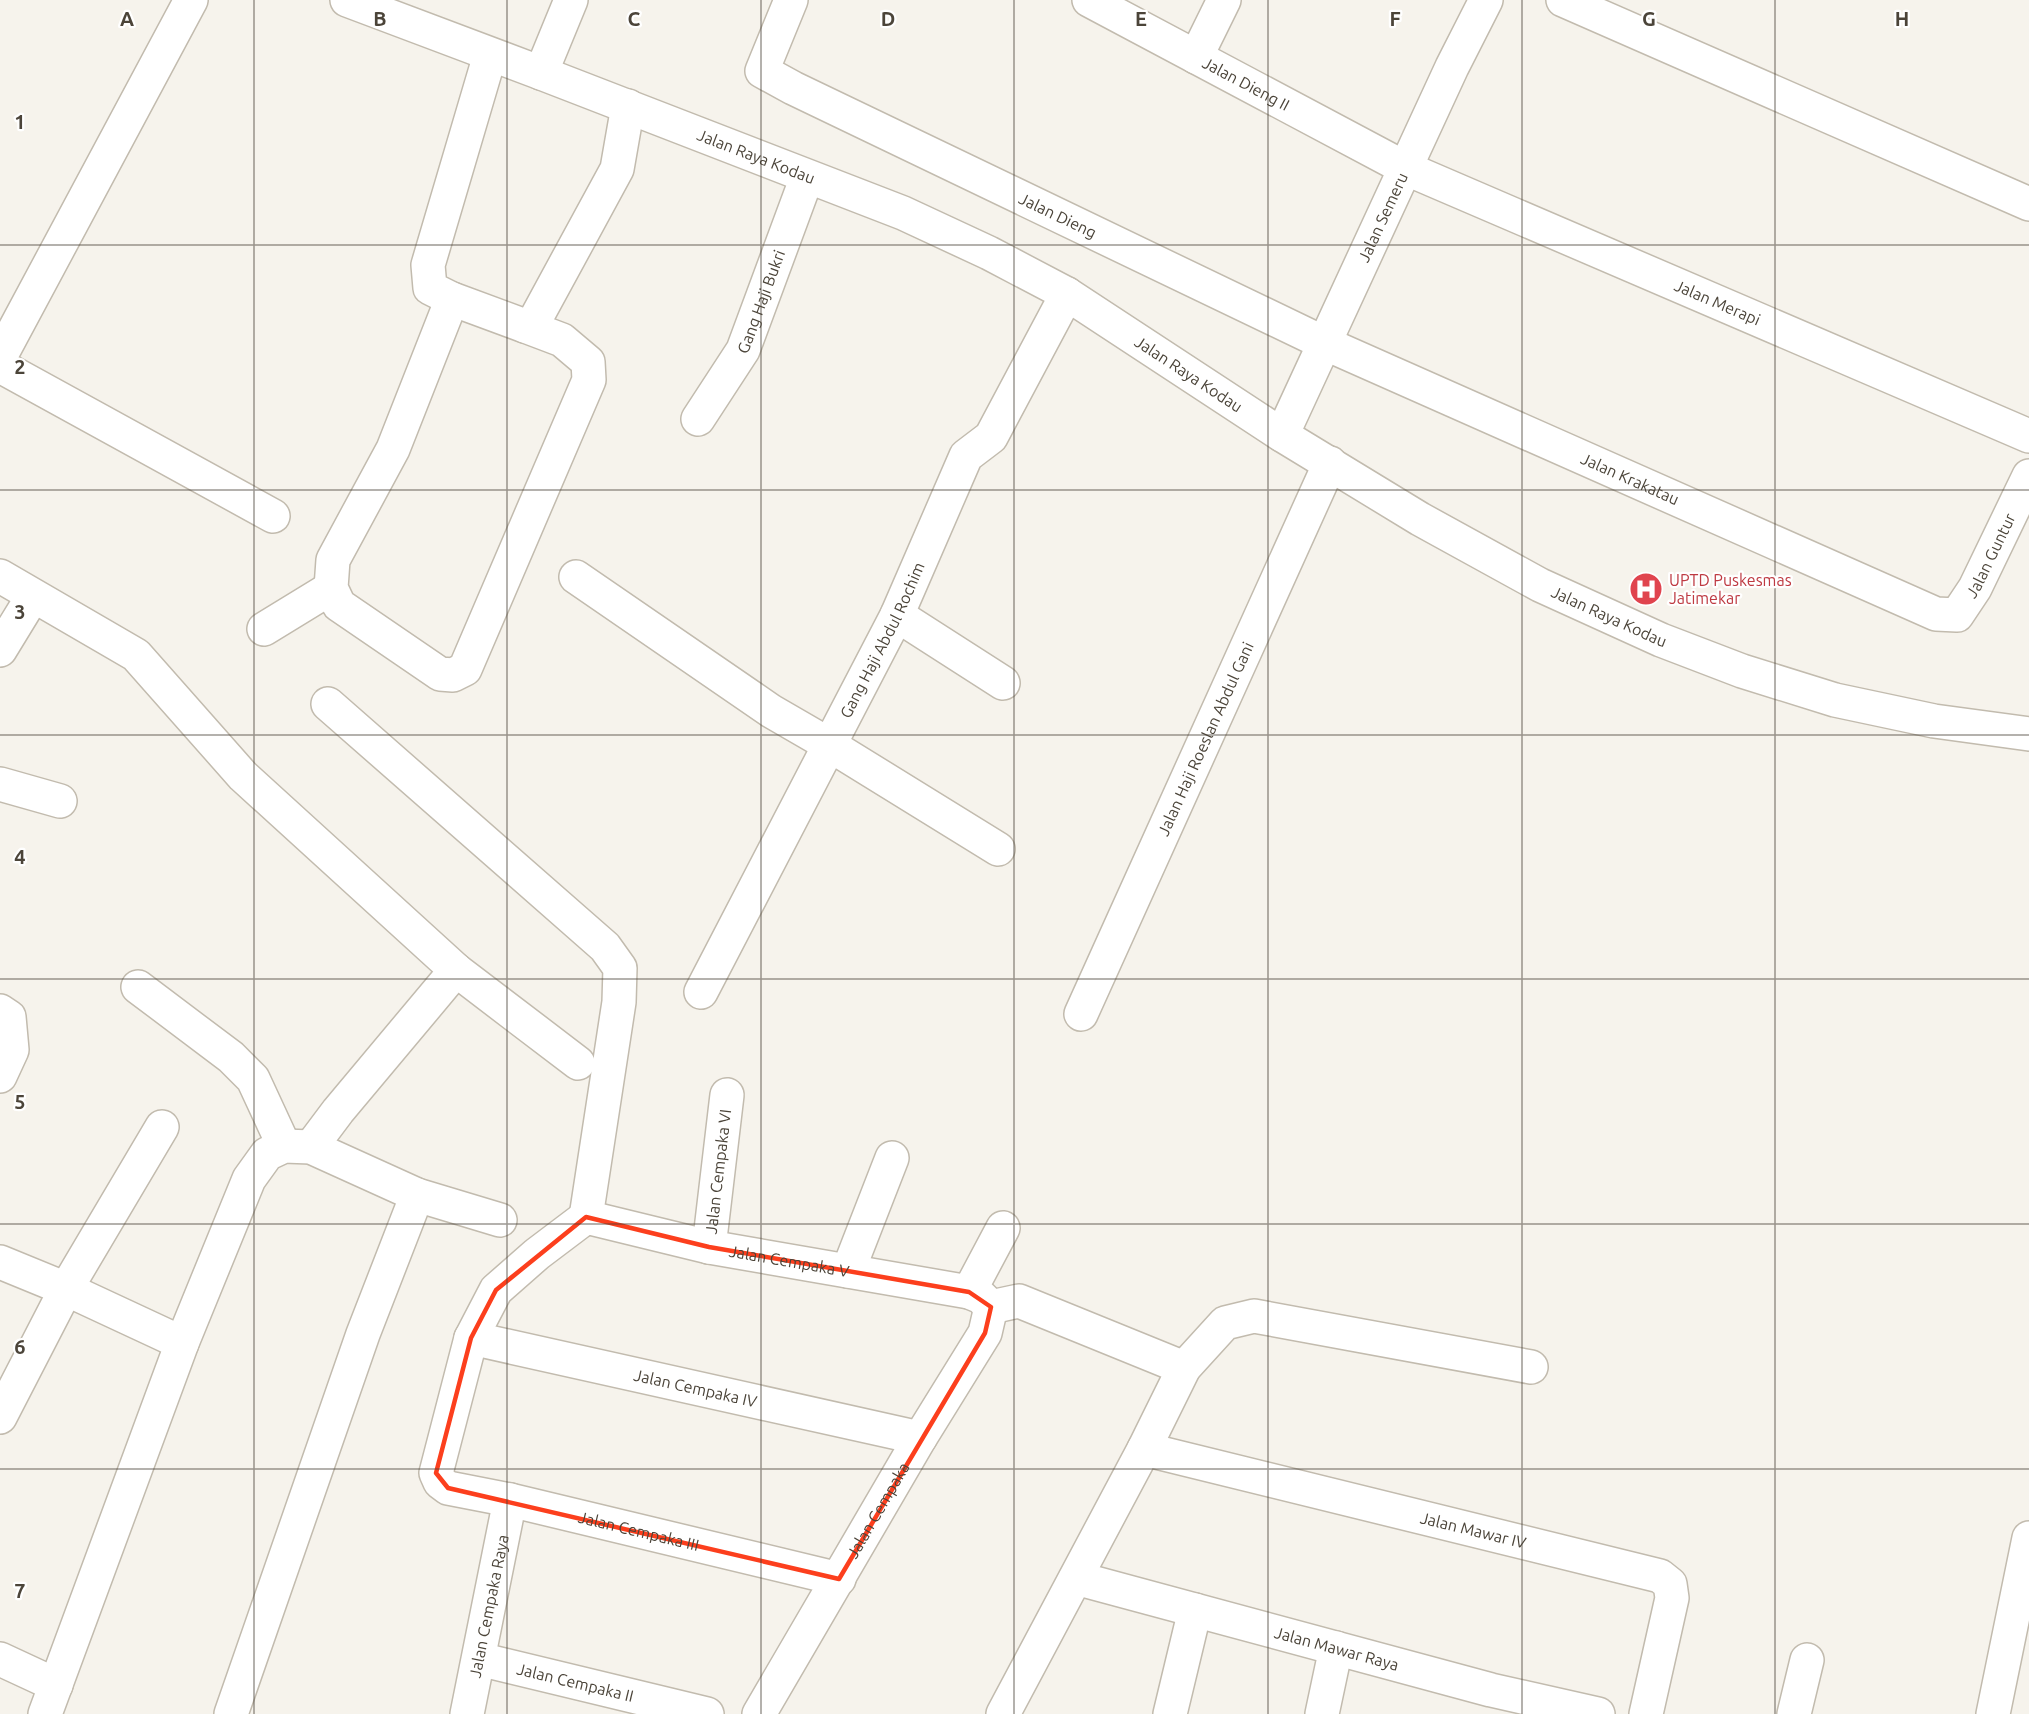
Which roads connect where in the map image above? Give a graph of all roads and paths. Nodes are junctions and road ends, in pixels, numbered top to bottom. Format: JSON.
{"nodes":[{"id":1,"x":191,"y":0,"type":"edge"},
{"id":2,"x":347,"y":0,"type":"edge"},
{"id":3,"x":571,"y":0,"type":"edge"},
{"id":4,"x":791,"y":0,"type":"edge"},
{"id":5,"x":1089,"y":0,"type":"edge"},
{"id":6,"x":1224,"y":0,"type":"edge"},
{"id":7,"x":1486,"y":0,"type":"edge"},
{"id":8,"x":1563,"y":0,"type":"edge"},
{"id":9,"x":490,"y":55,"type":"junction"},
{"id":10,"x":1196,"y":57,"type":"junction"},
{"id":11,"x":541,"y":73,"type":"junction"},
{"id":12,"x":627,"y":106,"type":"junction"},
{"id":13,"x":1404,"y":168,"type":"junction"},
{"id":14,"x":807,"y":177,"type":"junction"},
{"id":15,"x":2029,"y":204,"type":"edge"},
{"id":16,"x":1067,"y":294,"type":"junction"},
{"id":17,"x":452,"y":300,"type":"junction"},
{"id":18,"x":525,"y":326,"type":"junction"},
{"id":19,"x":1324,"y":343,"type":"junction"},
{"id":20,"x":0,"y":357,"type":"edge"},
{"id":21,"x":0,"y":366,"type":"edge"},
{"id":22,"x":698,"y":419,"type":"dead end"},
{"id":23,"x":1282,"y":435,"type":"junction"},
{"id":24,"x":2029,"y":436,"type":"edge"},
{"id":25,"x":1330,"y":463,"type":"junction"},
{"id":26,"x":2029,"y":476,"type":"edge"},
{"id":27,"x":273,"y":516,"type":"dead end"},
{"id":28,"x":0,"y":576,"type":"edge"},
{"id":29,"x":576,"y":577,"type":"dead end"},
{"id":30,"x":331,"y":588,"type":"junction"},
{"id":31,"x":33,"y":596,"type":"junction"},
{"id":32,"x":1936,"y":614,"type":"joint"},
{"id":33,"x":897,"y":615,"type":"junction"},
{"id":34,"x":264,"y":629,"type":"dead end"},
{"id":35,"x":0,"y":650,"type":"edge"},
{"id":36,"x":1003,"y":683,"type":"dead end"},
{"id":37,"x":328,"y":704,"type":"dead end"},
{"id":38,"x":2029,"y":734,"type":"edge"},
{"id":39,"x":828,"y":744,"type":"junction"},
{"id":40,"x":0,"y":784,"type":"edge"},
{"id":41,"x":60,"y":801,"type":"dead end"},
{"id":42,"x":998,"y":849,"type":"dead end"},
{"id":43,"x":456,"y":970,"type":"junction"},
{"id":44,"x":138,"y":987,"type":"dead end"},
{"id":45,"x":700,"y":992,"type":"dead end"},
{"id":46,"x":0,"y":1011,"type":"edge"},
{"id":47,"x":1081,"y":1014,"type":"dead end"},
{"id":48,"x":578,"y":1063,"type":"dead end"},
{"id":49,"x":0,"y":1076,"type":"edge"},
{"id":50,"x":727,"y":1095,"type":"dead end"},
{"id":51,"x":162,"y":1127,"type":"dead end"},
{"id":52,"x":297,"y":1147,"type":"junction"},
{"id":53,"x":892,"y":1158,"type":"dead end"},
{"id":54,"x":417,"y":1196,"type":"junction"},
{"id":55,"x":586,"y":1216,"type":"junction"},
{"id":56,"x":500,"y":1220,"type":"dead end"},
{"id":57,"x":1003,"y":1228,"type":"dead end"},
{"id":58,"x":709,"y":1247,"type":"junction"},
{"id":59,"x":0,"y":1262,"type":"edge"},
{"id":60,"x":848,"y":1271,"type":"junction"},
{"id":61,"x":66,"y":1289,"type":"junction"},
{"id":62,"x":980,"y":1299,"type":"junction"},
{"id":63,"x":471,"y":1338,"type":"junction"},
{"id":64,"x":182,"y":1342,"type":"junction"},
{"id":65,"x":1531,"y":1367,"type":"dead end"},
{"id":66,"x":1184,"y":1368,"type":"junction"},
{"id":67,"x":0,"y":1417,"type":"edge"},
{"id":68,"x":920,"y":1438,"type":"junction"},
{"id":69,"x":1144,"y":1449,"type":"junction"},
{"id":70,"x":510,"y":1500,"type":"junction"},
{"id":71,"x":2029,"y":1538,"type":"edge"},
{"id":72,"x":1076,"y":1578,"type":"junction"},
{"id":73,"x":839,"y":1579,"type":"junction"},
{"id":74,"x":1195,"y":1610,"type":"junction"},
{"id":75,"x":1336,"y":1648,"type":"junction"},
{"id":76,"x":0,"y":1659,"type":"edge"},
{"id":77,"x":479,"y":1659,"type":"junction"},
{"id":78,"x":1807,"y":1660,"type":"dead end"},
{"id":79,"x":50,"y":1699,"type":"edge"},
{"id":80,"x":1488,"y":1702,"type":"edge"},
{"id":81,"x":231,"y":1714,"type":"edge"},
{"id":82,"x":467,"y":1714,"type":"edge"},
{"id":83,"x":707,"y":1714,"type":"edge"},
{"id":84,"x":759,"y":1714,"type":"edge"},
{"id":85,"x":1003,"y":1714,"type":"edge"},
{"id":86,"x":1170,"y":1714,"type":"edge"},
{"id":87,"x":1322,"y":1714,"type":"edge"},
{"id":88,"x":1598,"y":1714,"type":"edge"},
{"id":89,"x":1646,"y":1714,"type":"edge"},
{"id":90,"x":1794,"y":1714,"type":"edge"},
{"id":91,"x":1993,"y":1714,"type":"edge"}],
"edges":[{"from":1,"to":20,"type":"street"},
{"from":2,"to":9,"type":"street","name":"Jalan Raya Kodau"},
{"from":3,"to":11,"type":"street"},
{"from":4,"to":19,"type":"street","name":"Jalan Dieng"},
{"from":5,"to":10,"type":"street","name":"Jalan Dieng II"},
{"from":6,"to":10,"type":"street"},
{"from":7,"to":13,"type":"street","name":"Jalan Semeru"},
{"from":8,"to":15,"type":"street"},
{"from":9,"to":11,"type":"street","name":"Jalan Raya Kodau"},
{"from":9,"to":17,"type":"street"},
{"from":10,"to":13,"type":"street","name":"Jalan Dieng II"},
{"from":11,"to":12,"type":"street","name":"Jalan Raya Kodau"},
{"from":12,"to":14,"type":"street","name":"Jalan Raya Kodau"},
{"from":12,"to":18,"type":"street"},
{"from":13,"to":19,"type":"street","name":"Jalan Semeru"},
{"from":13,"to":24,"type":"street","name":"Jalan Merapi"},
{"from":14,"to":16,"type":"street","name":"Jalan Raya Kodau"},
{"from":14,"to":22,"type":"street","name":"Gang Haji Bukri"},
{"from":16,"to":23,"type":"street","name":"Jalan Raya Kodau"},
{"from":16,"to":33,"type":"street","name":"Gang Haji Abdul Rochim"},
{"from":17,"to":18,"type":"street"},
{"from":17,"to":30,"type":"street"},
{"from":18,"to":30,"type":"street"},
{"from":19,"to":23,"type":"street","name":"Jalan Semeru"},
{"from":19,"to":32,"type":"street","name":"Jalan Krakatau"},
{"from":21,"to":27,"type":"street"},
{"from":23,"to":25,"type":"street","name":"Jalan Raya Kodau"},
{"from":25,"to":38,"type":"street","name":"Jalan Raya Kodau"},
{"from":25,"to":47,"type":"street","name":"Jalan Haji Roeslan Abdul Gani"},
{"from":26,"to":32,"type":"street","name":"Jalan Guntur"},
{"from":28,"to":31,"type":"street"},
{"from":29,"to":39,"type":"street"},
{"from":30,"to":34,"type":"street"},
{"from":31,"to":35,"type":"street"},
{"from":31,"to":43,"type":"street"},
{"from":33,"to":36,"type":"street"},
{"from":33,"to":39,"type":"street","name":"Gang Haji Abdul Rochim"},
{"from":37,"to":55,"type":"street"},
{"from":39,"to":42,"type":"street"},
{"from":39,"to":45,"type":"street","name":"Gang Haji Abdul Rochim"},
{"from":40,"to":41,"type":"street"},
{"from":43,"to":48,"type":"street"},
{"from":43,"to":52,"type":"street"},
{"from":44,"to":52,"type":"street"},
{"from":46,"to":49,"type":"street"},
{"from":50,"to":58,"type":"street","name":"Jalan Cempaka VI"},
{"from":51,"to":61,"type":"street"},
{"from":52,"to":54,"type":"street"},
{"from":52,"to":64,"type":"street"},
{"from":53,"to":60,"type":"street"},
{"from":54,"to":56,"type":"street"},
{"from":54,"to":81,"type":"street"},
{"from":55,"to":58,"type":"street","name":"Jalan Cempaka V"},
{"from":55,"to":63,"type":"street"},
{"from":57,"to":62,"type":"street","name":"Jalan Cempaka"},
{"from":58,"to":60,"type":"street","name":"Jalan Cempaka V"},
{"from":59,"to":61,"type":"street"},
{"from":60,"to":62,"type":"street","name":"Jalan Cempaka V"},
{"from":61,"to":64,"type":"street"},
{"from":61,"to":67,"type":"street"},
{"from":62,"to":66,"type":"street","name":"Jalan Cempaka V"},
{"from":62,"to":68,"type":"street","name":"Jalan Cempaka"},
{"from":63,"to":68,"type":"street","name":"Jalan Cempaka IV"},
{"from":63,"to":70,"type":"street","name":"Jalan Cempaka III"},
{"from":64,"to":79,"type":"street"},
{"from":65,"to":66,"type":"street"},
{"from":66,"to":69,"type":"street"},
{"from":68,"to":73,"type":"street","name":"Jalan Cempaka"},
{"from":69,"to":72,"type":"street"},
{"from":69,"to":89,"type":"street","name":"Jalan Mawar IV"},
{"from":70,"to":73,"type":"street","name":"Jalan Cempaka III"},
{"from":70,"to":77,"type":"street","name":"Jalan Cempaka Raya"},
{"from":71,"to":91,"type":"street"},
{"from":72,"to":74,"type":"street","name":"Jalan Mawar Raya"},
{"from":72,"to":85,"type":"street"},
{"from":73,"to":84,"type":"street","name":"Jalan Cempaka"},
{"from":74,"to":75,"type":"street","name":"Jalan Mawar Raya"},
{"from":74,"to":86,"type":"street"},
{"from":75,"to":80,"type":"street","name":"Jalan Mawar Raya"},
{"from":75,"to":87,"type":"street"},
{"from":76,"to":79,"type":"street"},
{"from":77,"to":82,"type":"street","name":"Jalan Cempaka Raya"},
{"from":77,"to":83,"type":"street","name":"Jalan Cempaka II"},
{"from":78,"to":90,"type":"street"},
{"from":80,"to":88,"type":"street","name":"Jalan Mawar Raya"}]}
